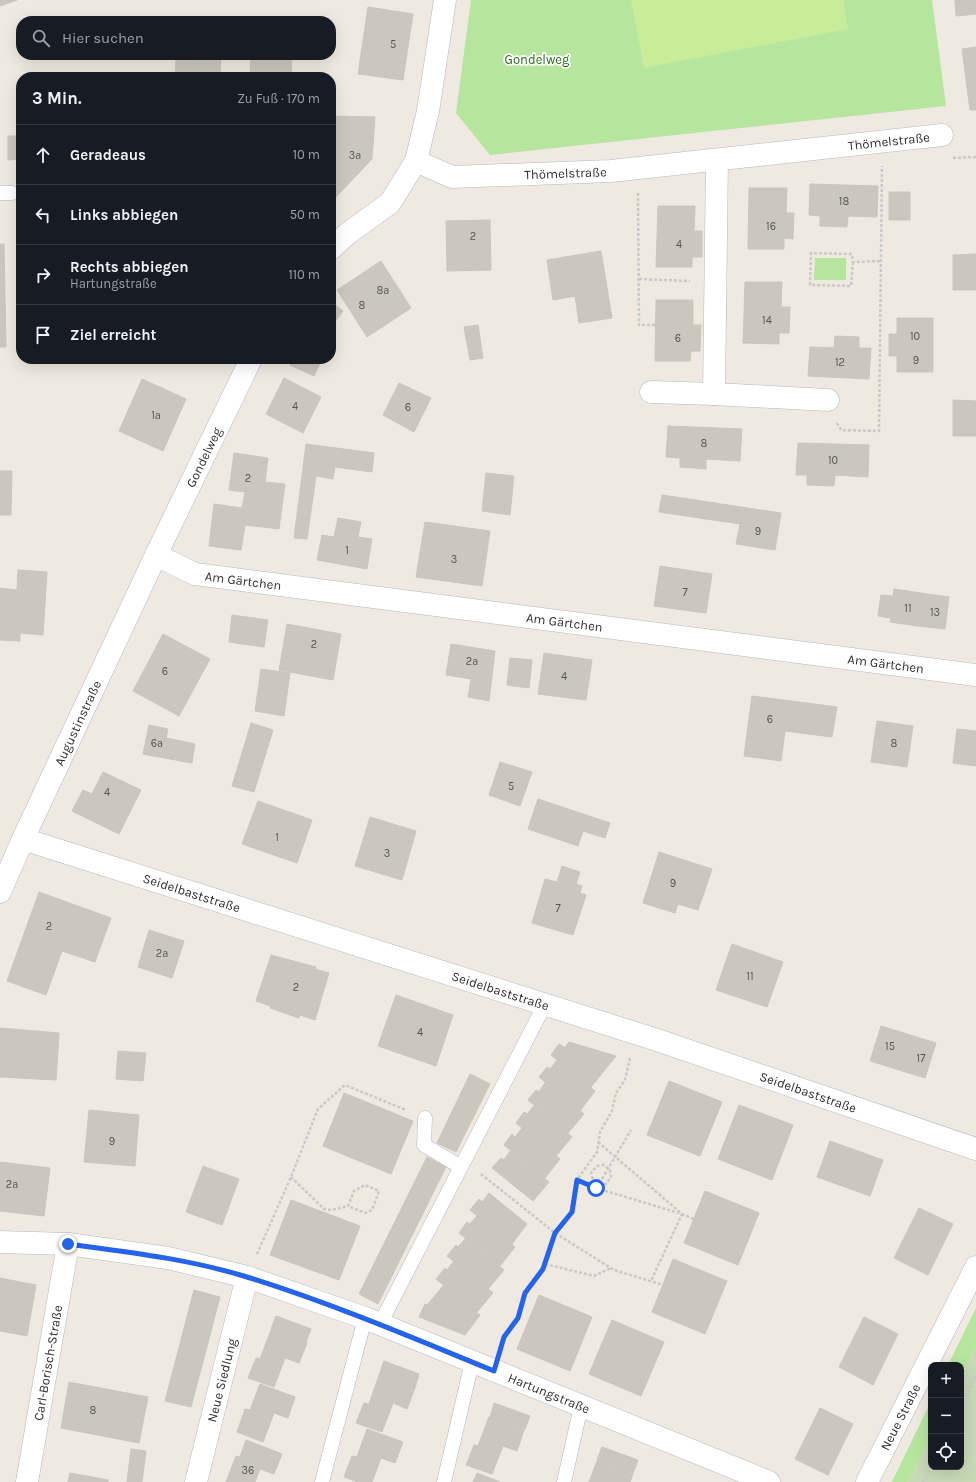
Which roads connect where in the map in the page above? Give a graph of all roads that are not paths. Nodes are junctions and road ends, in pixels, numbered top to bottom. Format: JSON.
{"nodes":[{"id":1,"x":445,"y":0,"type":"edge"},
{"id":2,"x":942,"y":136,"type":"dead end"},
{"id":3,"x":717,"y":160,"type":"junction"},
{"id":4,"x":416,"y":161,"type":"junction"},
{"id":5,"x":336,"y":244,"type":"edge"},
{"id":6,"x":249,"y":364,"type":"edge"},
{"id":7,"x":651,"y":392,"type":"dead end"},
{"id":8,"x":714,"y":394,"type":"junction"},
{"id":9,"x":828,"y":400,"type":"road end"},
{"id":10,"x":156,"y":555,"type":"junction"},
{"id":11,"x":976,"y":675,"type":"edge"},
{"id":12,"x":23,"y":839,"type":"junction"},
{"id":13,"x":0,"y":892,"type":"edge"},
{"id":14,"x":545,"y":1004,"type":"junction"},
{"id":15,"x":425,"y":1118,"type":"road end"},
{"id":16,"x":976,"y":1149,"type":"edge"},
{"id":17,"x":463,"y":1164,"type":"junction"},
{"id":18,"x":0,"y":1242,"type":"edge"},
{"id":19,"x":68,"y":1244,"type":"junction"},
{"id":20,"x":976,"y":1266,"type":"edge"},
{"id":21,"x":247,"y":1277,"type":"junction"},
{"id":22,"x":372,"y":1321,"type":"junction"},
{"id":23,"x":472,"y":1362,"type":"junction"},
{"id":24,"x":581,"y":1406,"type":"junction"},
{"id":25,"x":27,"y":1482,"type":"edge"},
{"id":26,"x":196,"y":1482,"type":"edge"},
{"id":27,"x":322,"y":1482,"type":"edge"},
{"id":28,"x":444,"y":1482,"type":"edge"},
{"id":29,"x":564,"y":1482,"type":"edge"},
{"id":30,"x":769,"y":1482,"type":"edge"},
{"id":31,"x":867,"y":1482,"type":"edge"}],
"edges":[{"from":1,"to":4,"type":"street"},
{"from":2,"to":3,"type":"street","name":"Thömelstraße"},
{"from":3,"to":4,"type":"street","name":"Thömelstraße"},
{"from":3,"to":8,"type":"street"},
{"from":4,"to":5,"type":"street"},
{"from":6,"to":10,"type":"street","name":"Gondelweg"},
{"from":7,"to":8,"type":"street"},
{"from":8,"to":9,"type":"street"},
{"from":10,"to":11,"type":"street","name":"Am Gärtchen"},
{"from":10,"to":12,"type":"street","name":"Augustinstraße"},
{"from":12,"to":13,"type":"street","name":"Augustinstraße"},
{"from":12,"to":14,"type":"street","name":"Seidelbaststraße"},
{"from":14,"to":16,"type":"street","name":"Seidelbaststraße"},
{"from":14,"to":17,"type":"lane"},
{"from":15,"to":17,"type":"lane"},
{"from":17,"to":22,"type":"lane"},
{"from":18,"to":19,"type":"street","name":"Hartungstraße"},
{"from":19,"to":21,"type":"street","name":"Hartungstraße"},
{"from":19,"to":25,"type":"street","name":"Carl-Borisch-Straße"},
{"from":20,"to":31,"type":"street","name":"Neue Straße"},
{"from":21,"to":22,"type":"street","name":"Hartungstraße"},
{"from":21,"to":26,"type":"street","name":"Neue Siedlung"},
{"from":22,"to":23,"type":"street","name":"Hartungstraße"},
{"from":22,"to":27,"type":"lane"},
{"from":23,"to":24,"type":"street","name":"Hartungstraße"},
{"from":23,"to":28,"type":"lane"},
{"from":24,"to":29,"type":"lane"},
{"from":24,"to":30,"type":"street","name":"Hartungstraße"}]}
